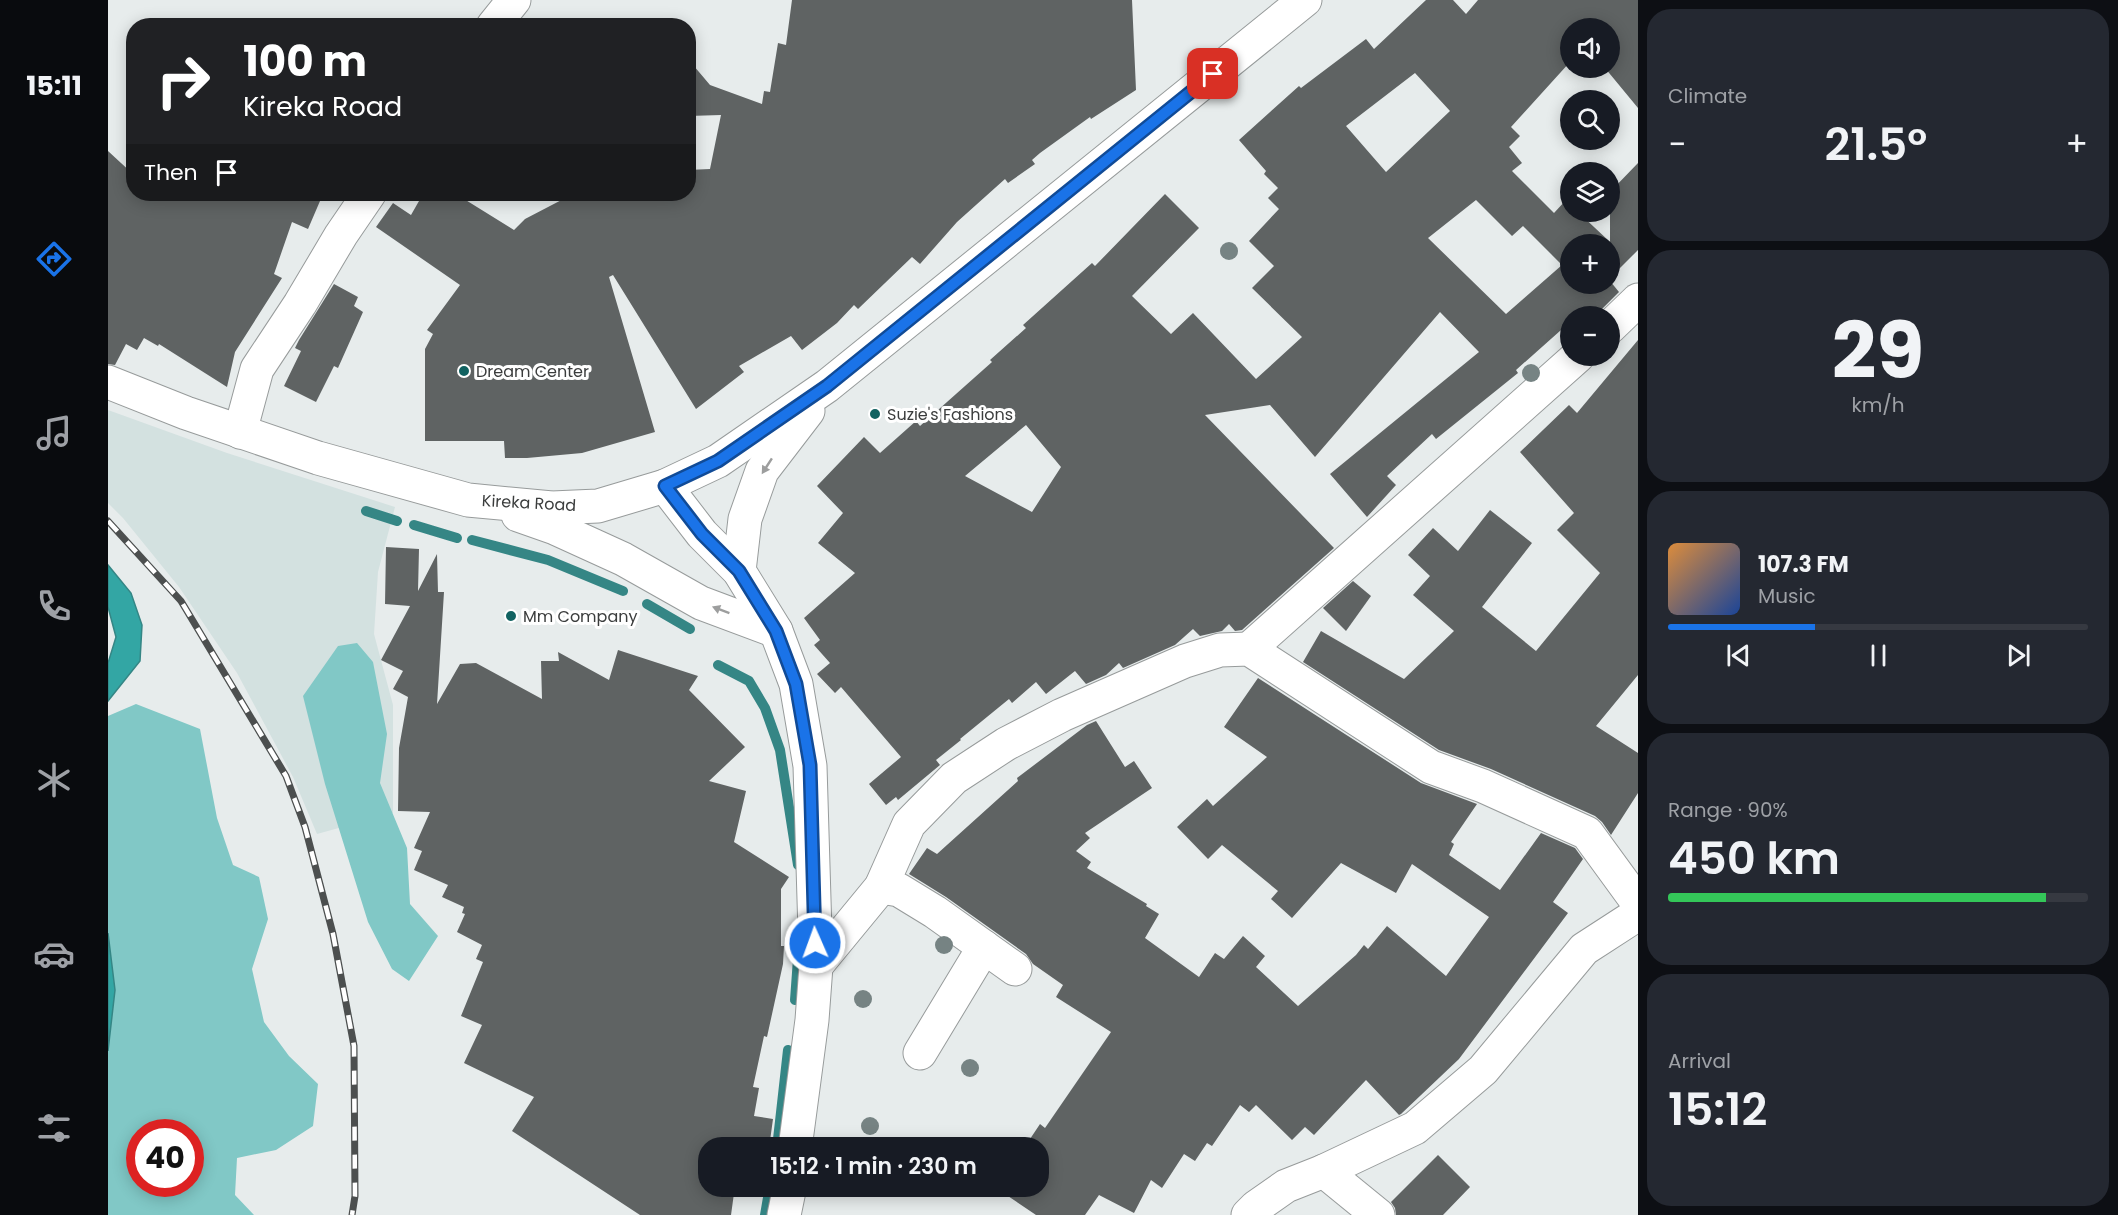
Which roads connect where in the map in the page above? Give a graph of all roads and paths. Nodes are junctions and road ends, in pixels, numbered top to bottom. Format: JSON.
{"nodes":[{"id":1,"x":514,"y":0,"type":"edge"},
{"id":2,"x":1305,"y":0,"type":"edge"},
{"id":3,"x":499,"y":18,"type":"edge"},
{"id":4,"x":364,"y":201,"type":"edge"},
{"id":5,"x":1567,"y":366,"type":"edge"},
{"id":6,"x":108,"y":381,"type":"edge"},
{"id":7,"x":827,"y":386,"type":"junction"},
{"id":8,"x":240,"y":432,"type":"junction"},
{"id":9,"x":665,"y":486,"type":"junction"},
{"id":10,"x":468,"y":500,"type":"junction"},
{"id":11,"x":739,"y":571,"type":"junction"},
{"id":12,"x":776,"y":631,"type":"junction"},
{"id":13,"x":1249,"y":649,"type":"junction"},
{"id":14,"x":880,"y":887,"type":"junction"},
{"id":15,"x":1638,"y":903,"type":"edge"},
{"id":16,"x":1638,"y":914,"type":"edge"},
{"id":17,"x":984,"y":947,"type":"junction"},
{"id":18,"x":816,"y":966,"type":"junction"},
{"id":19,"x":1015,"y":969,"type":"dead end"},
{"id":20,"x":920,"y":1053,"type":"dead end"},
{"id":21,"x":796,"y":1137,"type":"edge"},
{"id":22,"x":1324,"y":1171,"type":"junction"},
{"id":23,"x":788,"y":1197,"type":"edge"},
{"id":24,"x":784,"y":1215,"type":"edge"},
{"id":25,"x":1248,"y":1215,"type":"edge"},
{"id":26,"x":1378,"y":1215,"type":"edge"}],
"edges":[{"from":1,"to":3,"type":"street"},
{"from":2,"to":7,"type":"street","name":"Kireka Road"},
{"from":4,"to":8,"type":"street"},
{"from":5,"to":13,"type":"street"},
{"from":6,"to":8,"type":"street","name":"Kireka Road"},
{"from":7,"to":9,"type":"street","name":"Kireka Road"},
{"from":7,"to":11,"type":"street","one_way":true},
{"from":8,"to":10,"type":"street","name":"Kireka Road"},
{"from":9,"to":10,"type":"street","name":"Kireka Road"},
{"from":9,"to":11,"type":"street"},
{"from":12,"to":10,"type":"street","one_way":true},
{"from":11,"to":12,"type":"street"},
{"from":12,"to":18,"type":"street"},
{"from":13,"to":14,"type":"street"},
{"from":13,"to":15,"type":"street"},
{"from":14,"to":17,"type":"street"},
{"from":14,"to":18,"type":"street"},
{"from":16,"to":22,"type":"street"},
{"from":17,"to":19,"type":"street"},
{"from":17,"to":20,"type":"street"},
{"from":18,"to":21,"type":"street"},
{"from":22,"to":25,"type":"street"},
{"from":22,"to":26,"type":"street"},
{"from":23,"to":24,"type":"street"}]}
